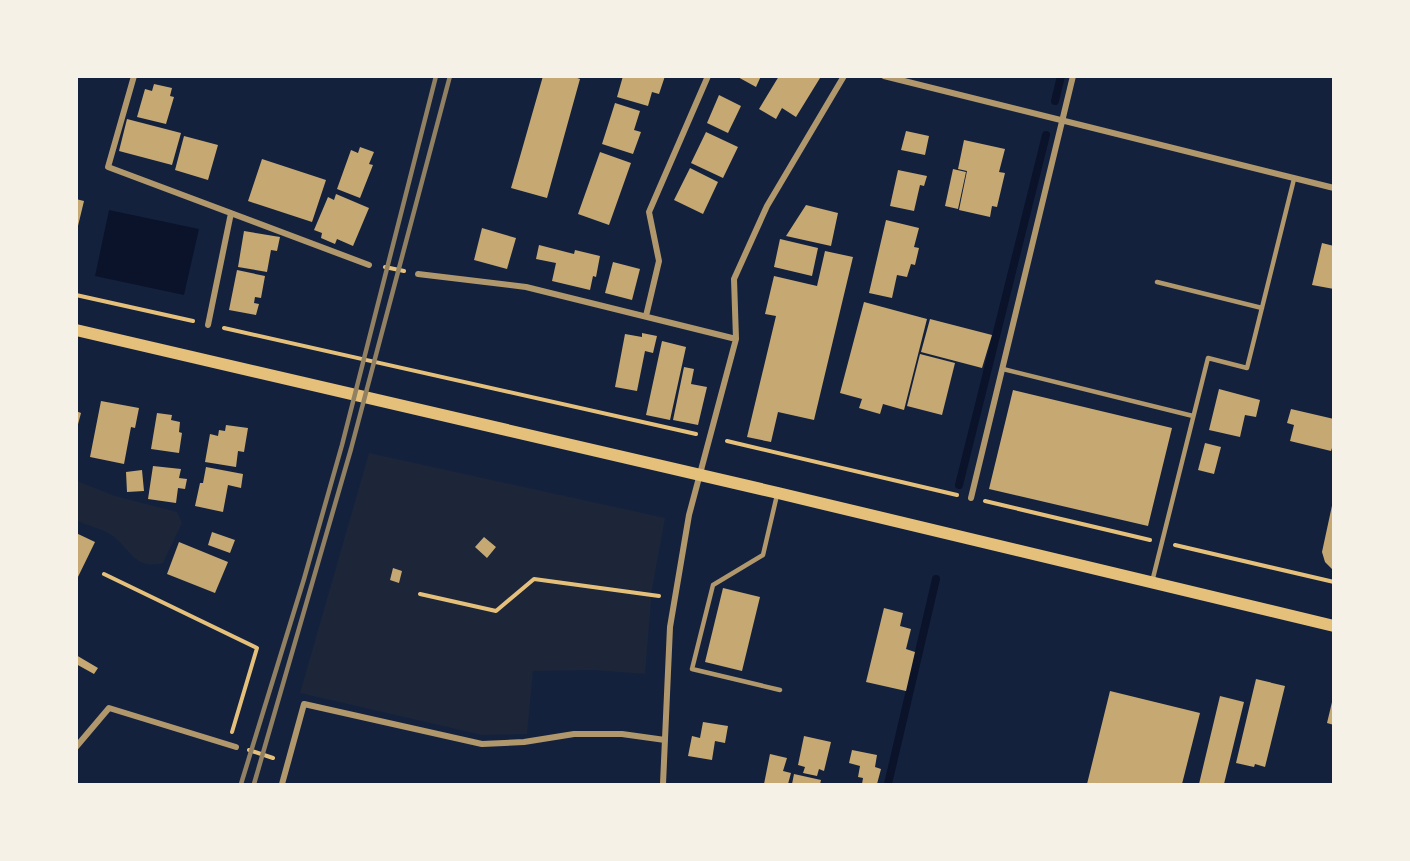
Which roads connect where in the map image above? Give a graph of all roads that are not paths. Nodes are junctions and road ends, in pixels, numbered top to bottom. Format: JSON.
{"nodes":[{"id":1,"x":134,"y":76,"type":"edge"},
{"id":2,"x":708,"y":76,"type":"edge"},
{"id":3,"x":844,"y":76,"type":"edge"},
{"id":4,"x":884,"y":76,"type":"edge"},
{"id":5,"x":1073,"y":76,"type":"edge"},
{"id":6,"x":1063,"y":121,"type":"junction"},
{"id":7,"x":1294,"y":179,"type":"junction"},
{"id":8,"x":1334,"y":188,"type":"edge"},
{"id":9,"x":231,"y":213,"type":"junction"},
{"id":10,"x":369,"y":265,"type":"road end"},
{"id":11,"x":418,"y":274,"type":"road end"},
{"id":12,"x":1157,"y":282,"type":"dead end"},
{"id":13,"x":1262,"y":308,"type":"junction"},
{"id":14,"x":646,"y":316,"type":"junction"},
{"id":15,"x":208,"y":325,"type":"road end"},
{"id":16,"x":76,"y":330,"type":"edge"},
{"id":17,"x":736,"y":339,"type":"junction"},
{"id":18,"x":1003,"y":369,"type":"junction"},
{"id":19,"x":1193,"y":416,"type":"junction"},
{"id":20,"x":700,"y":474,"type":"junction"},
{"id":21,"x":778,"y":493,"type":"junction"},
{"id":22,"x":971,"y":498,"type":"road end"},
{"id":23,"x":1152,"y":582,"type":"junction"},
{"id":24,"x":1334,"y":626,"type":"edge"},
{"id":25,"x":780,"y":690,"type":"dead end"},
{"id":26,"x":665,"y":740,"type":"junction"},
{"id":27,"x":76,"y":747,"type":"edge"},
{"id":28,"x":236,"y":747,"type":"road end"},
{"id":29,"x":282,"y":784,"type":"edge"},
{"id":30,"x":663,"y":784,"type":"edge"}],
"edges":[{"from":1,"to":9,"type":"street"},
{"from":2,"to":14,"type":"street"},
{"from":3,"to":17,"type":"street"},
{"from":4,"to":6,"type":"street"},
{"from":5,"to":6,"type":"street"},
{"from":6,"to":7,"type":"street"},
{"from":6,"to":18,"type":"street"},
{"from":7,"to":8,"type":"street"},
{"from":7,"to":13,"type":"lane"},
{"from":9,"to":10,"type":"street"},
{"from":9,"to":15,"type":"street"},
{"from":11,"to":14,"type":"street"},
{"from":12,"to":13,"type":"lane"},
{"from":13,"to":19,"type":"lane"},
{"from":14,"to":17,"type":"street"},
{"from":16,"to":20,"type":"main road"},
{"from":17,"to":20,"type":"street"},
{"from":18,"to":19,"type":"lane"},
{"from":18,"to":22,"type":"street"},
{"from":19,"to":23,"type":"lane"},
{"from":20,"to":21,"type":"main road"},
{"from":20,"to":26,"type":"street"},
{"from":21,"to":23,"type":"main road"},
{"from":21,"to":25,"type":"lane"},
{"from":23,"to":24,"type":"main road"},
{"from":26,"to":29,"type":"street"},
{"from":26,"to":30,"type":"street"},
{"from":27,"to":28,"type":"street"}]}
